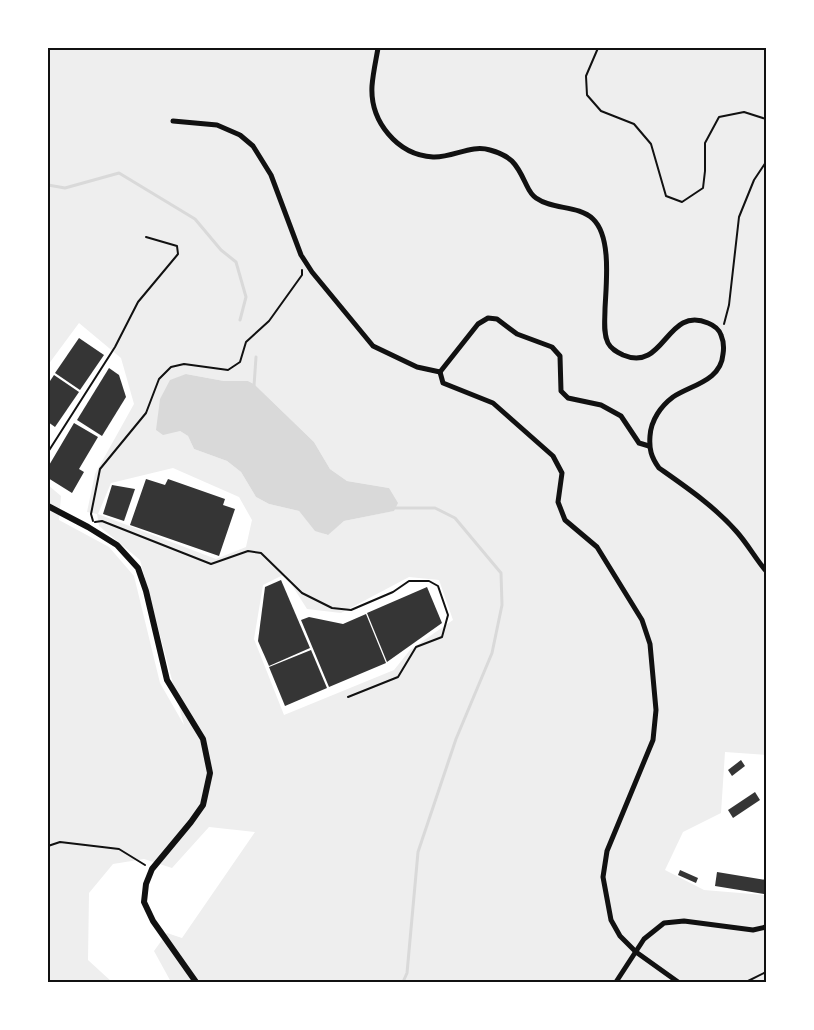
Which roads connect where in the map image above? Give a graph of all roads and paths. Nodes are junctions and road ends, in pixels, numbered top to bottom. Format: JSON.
{"nodes":[{"id":1,"x":378,"y":48,"type":"edge"},
{"id":2,"x":598,"y":48,"type":"edge"},
{"id":3,"x":766,"y":119,"type":"edge"},
{"id":4,"x":173,"y":120,"type":"dead end"},
{"id":5,"x":766,"y":162,"type":"edge"},
{"id":6,"x":146,"y":237,"type":"dead end"},
{"id":7,"x":301,"y":255,"type":"junction"},
{"id":8,"x":721,"y":334,"type":"junction"},
{"id":9,"x":440,"y":372,"type":"junction"},
{"id":10,"x":649,"y":446,"type":"junction"},
{"id":11,"x":48,"y":452,"type":"edge"},
{"id":12,"x":48,"y":506,"type":"edge"},
{"id":13,"x":766,"y":571,"type":"edge"},
{"id":14,"x":348,"y":697,"type":"dead end"},
{"id":15,"x":48,"y":846,"type":"edge"},
{"id":16,"x":152,"y":869,"type":"junction"},
{"id":17,"x":766,"y":928,"type":"edge"},
{"id":18,"x":636,"y":952,"type":"junction"},
{"id":19,"x":766,"y":972,"type":"edge"},
{"id":20,"x":196,"y":982,"type":"edge"},
{"id":21,"x":616,"y":982,"type":"edge"},
{"id":22,"x":678,"y":982,"type":"edge"},
{"id":23,"x":746,"y":982,"type":"edge"}],
"edges":[{"from":1,"to":8,"type":"street"},
{"from":2,"to":3,"type":"path"},
{"from":4,"to":7,"type":"street"},
{"from":5,"to":8,"type":"path"},
{"from":6,"to":11,"type":"path"},
{"from":7,"to":9,"type":"street"},
{"from":7,"to":14,"type":"path"},
{"from":8,"to":10,"type":"street"},
{"from":9,"to":10,"type":"street"},
{"from":9,"to":18,"type":"street"},
{"from":10,"to":13,"type":"street"},
{"from":12,"to":16,"type":"street"},
{"from":15,"to":16,"type":"path"},
{"from":16,"to":20,"type":"street"},
{"from":17,"to":18,"type":"street"},
{"from":18,"to":21,"type":"street"},
{"from":18,"to":22,"type":"street"},
{"from":19,"to":23,"type":"path"}]}
